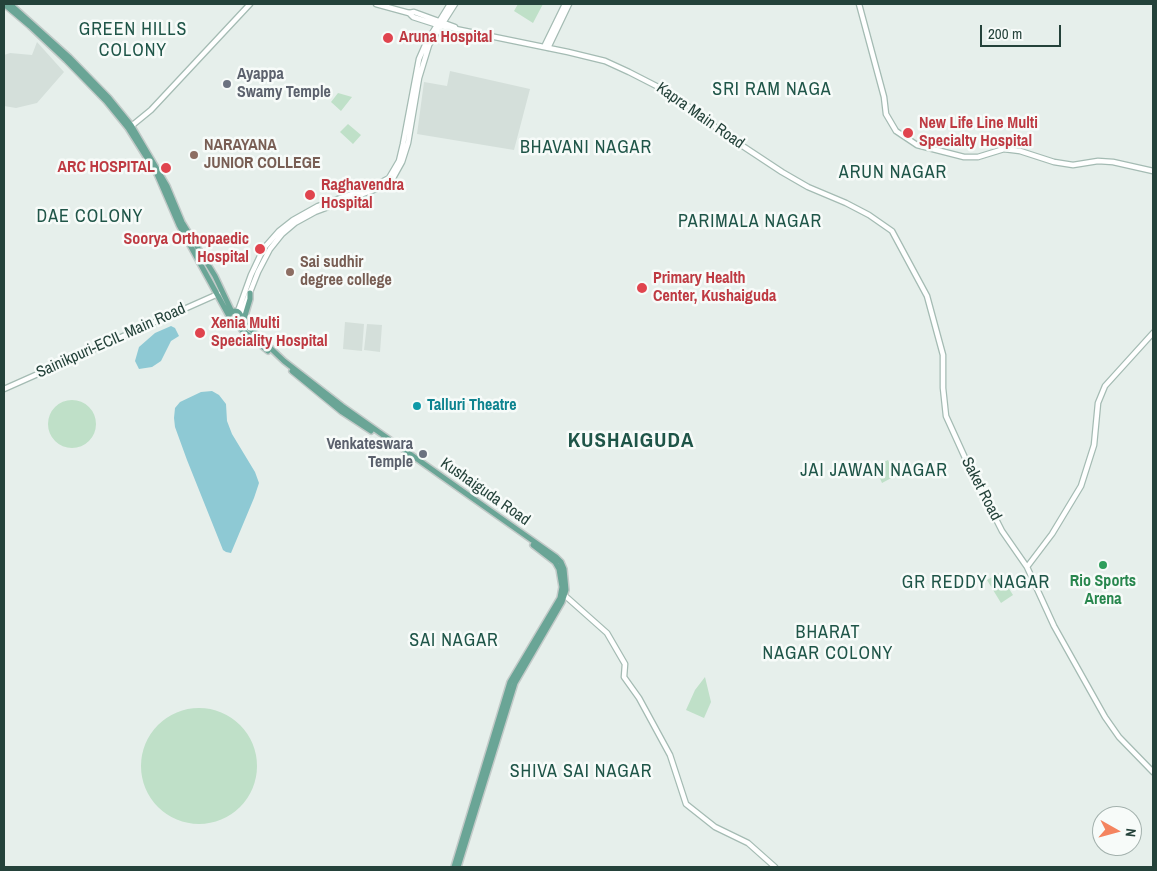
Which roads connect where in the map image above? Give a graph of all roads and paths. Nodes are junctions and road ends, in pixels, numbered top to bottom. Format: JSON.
{"nodes":[{"id":1,"x":4,"y":4,"type":"edge"},
{"id":2,"x":10,"y":4,"type":"edge"},
{"id":3,"x":250,"y":4,"type":"edge"},
{"id":4,"x":376,"y":4,"type":"edge"},
{"id":5,"x":450,"y":4,"type":"edge"},
{"id":6,"x":454,"y":4,"type":"edge"},
{"id":7,"x":567,"y":4,"type":"edge"},
{"id":8,"x":859,"y":4,"type":"edge"},
{"id":9,"x":440,"y":23,"type":"junction"},
{"id":10,"x":546,"y":47,"type":"junction"},
{"id":11,"x":129,"y":127,"type":"junction"},
{"id":12,"x":1153,"y":170,"type":"edge"},
{"id":13,"x":843,"y":202,"type":"joint"},
{"id":14,"x":250,"y":293,"type":"junction"},
{"id":15,"x":218,"y":294,"type":"junction"},
{"id":16,"x":208,"y":298,"type":"junction"},
{"id":17,"x":221,"y":301,"type":"junction"},
{"id":18,"x":238,"y":317,"type":"junction"},
{"id":19,"x":1153,"y":333,"type":"edge"},
{"id":20,"x":4,"y":389,"type":"edge"},
{"id":21,"x":1027,"y":567,"type":"junction"},
{"id":22,"x":563,"y":593,"type":"junction"},
{"id":23,"x":1153,"y":772,"type":"edge"},
{"id":24,"x":477,"y":796,"type":"junction"},
{"id":25,"x":454,"y":867,"type":"edge"},
{"id":26,"x":458,"y":867,"type":"edge"},
{"id":27,"x":776,"y":867,"type":"edge"}],
"edges":[{"from":1,"to":11,"type":"main road"},
{"from":2,"to":11,"type":"main road"},
{"from":3,"to":11,"type":"street"},
{"from":4,"to":9,"type":"street","name":"Kapra Main Road"},
{"from":5,"to":9,"type":"street"},
{"from":6,"to":9,"type":"street"},
{"from":7,"to":10,"type":"street"},
{"from":8,"to":12,"type":"street"},
{"from":9,"to":10,"type":"street","name":"Kapra Main Road"},
{"from":9,"to":14,"type":"street"},
{"from":9,"to":18,"type":"street"},
{"from":10,"to":13,"type":"street","name":"Kapra Main Road"},
{"from":11,"to":15,"type":"main road"},
{"from":11,"to":18,"type":"main road"},
{"from":13,"to":21,"type":"street","name":"Saket Road"},
{"from":14,"to":18,"type":"street"},
{"from":14,"to":18,"type":"main road"},
{"from":15,"to":16,"type":"street","name":"Sainikpuri-ECIL Main Road"},
{"from":15,"to":17,"type":"main road"},
{"from":16,"to":17,"type":"street"},
{"from":16,"to":20,"type":"street","name":"Sainikpuri-ECIL Main Road"},
{"from":17,"to":18,"type":"main road"},
{"from":18,"to":22,"type":"main road","name":"Kushaiguda Road"},
{"from":19,"to":21,"type":"street"},
{"from":21,"to":23,"type":"street","name":"Saket Road"},
{"from":22,"to":24,"type":"main road"},
{"from":22,"to":27,"type":"street"},
{"from":24,"to":25,"type":"main road"},
{"from":24,"to":26,"type":"main road"}]}
